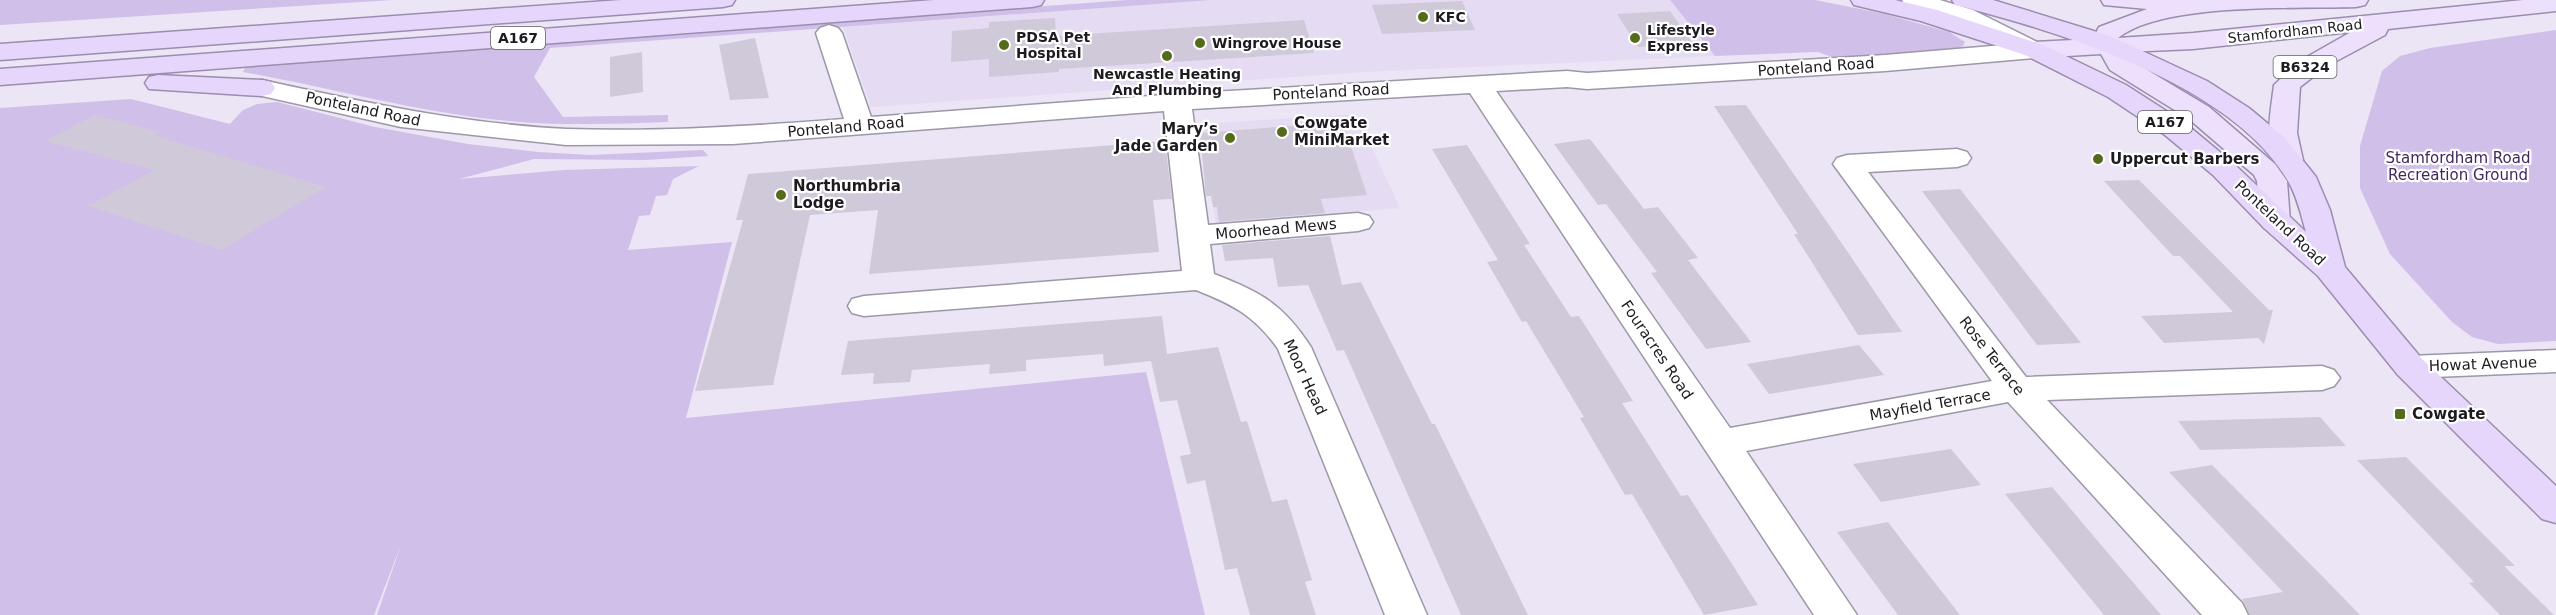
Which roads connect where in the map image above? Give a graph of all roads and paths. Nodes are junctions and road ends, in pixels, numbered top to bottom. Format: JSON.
{"nodes":[{"id":1,"x":723,"y":0,"type":"edge"},
{"id":2,"x":1032,"y":0,"type":"edge"},
{"id":3,"x":1863,"y":0,"type":"edge"},
{"id":4,"x":1914,"y":0,"type":"edge"},
{"id":5,"x":1964,"y":0,"type":"edge"},
{"id":6,"x":2113,"y":0,"type":"edge"},
{"id":7,"x":2356,"y":0,"type":"edge"},
{"id":8,"x":2220,"y":4,"type":"junction"},
{"id":9,"x":2556,"y":4,"type":"edge"},
{"id":10,"x":2397,"y":21,"type":"junction"},
{"id":11,"x":829,"y":33,"type":"dead end"},
{"id":12,"x":2108,"y":46,"type":"junction"},
{"id":13,"x":2034,"y":50,"type":"junction"},
{"id":14,"x":1,"y":68,"type":"edge"},
{"id":15,"x":1478,"y":84,"type":"junction"},
{"id":16,"x":262,"y":88,"type":"joint"},
{"id":17,"x":1177,"y":102,"type":"junction"},
{"id":18,"x":860,"y":127,"type":"junction"},
{"id":19,"x":1957,"y":158,"type":"dead end"},
{"id":20,"x":2289,"y":160,"type":"junction"},
{"id":21,"x":1358,"y":222,"type":"dead end"},
{"id":22,"x":2275,"y":222,"type":"junction"},
{"id":23,"x":1193,"y":236,"type":"junction"},
{"id":24,"x":2329,"y":269,"type":"junction"},
{"id":25,"x":1199,"y":280,"type":"junction"},
{"id":26,"x":864,"y":306,"type":"dead end"},
{"id":27,"x":2556,"y":361,"type":"edge"},
{"id":28,"x":2410,"y":368,"type":"junction"},
{"id":29,"x":2322,"y":378,"type":"dead end"},
{"id":30,"x":2016,"y":389,"type":"junction"},
{"id":31,"x":1720,"y":443,"type":"junction"},
{"id":32,"x":2556,"y":509,"type":"edge"},
{"id":33,"x":1406,"y":615,"type":"edge"},
{"id":34,"x":1836,"y":615,"type":"edge"},
{"id":35,"x":2227,"y":615,"type":"edge"}],
"edges":[{"from":1,"to":14,"type":"highway","number":"A167"},
{"from":2,"to":14,"type":"highway","number":"A167"},
{"from":3,"to":13,"type":"highway","number":"A167"},
{"from":4,"to":13,"type":"street"},
{"from":5,"to":12,"type":"highway","number":"A167"},
{"from":6,"to":8,"type":"main road"},
{"from":7,"to":8,"type":"main road","name":"Stamfordham Road"},
{"from":8,"to":12,"type":"main road"},
{"from":9,"to":10,"type":"main road","name":"Stamfordham Road","number":"A167"},
{"from":10,"to":12,"type":"main road","name":"Stamfordham Road","number":"A167"},
{"from":10,"to":20,"type":"main road","number":"B6324"},
{"from":11,"to":18,"type":"street"},
{"from":12,"to":13,"type":"main road","name":"Stamfordham Road","number":"A167"},
{"from":12,"to":20,"type":"highway","name":"Ponteland Road","number":"A167"},
{"from":12,"to":22,"type":"main road","number":"A167"},
{"from":13,"to":15,"type":"street","name":"Ponteland Road"},
{"from":13,"to":22,"type":"highway","name":"Ponteland Road","number":"A167"},
{"from":14,"to":16,"type":"highway"},
{"from":15,"to":17,"type":"street","name":"Ponteland Road"},
{"from":15,"to":31,"type":"street","name":"Fouracres Road"},
{"from":16,"to":18,"type":"street","name":"Ponteland Road"},
{"from":17,"to":18,"type":"street","name":"Ponteland Road"},
{"from":17,"to":23,"type":"street"},
{"from":19,"to":30,"type":"street","name":"Rose Terrace"},
{"from":20,"to":24,"type":"highway","name":"Ponteland Road","number":"A167"},
{"from":21,"to":23,"type":"street","name":"Moorhead Mews"},
{"from":22,"to":24,"type":"highway","name":"Ponteland Road","number":"A167"},
{"from":23,"to":25,"type":"street"},
{"from":24,"to":28,"type":"highway","name":"Ponteland Road","number":"A167"},
{"from":25,"to":26,"type":"street"},
{"from":25,"to":33,"type":"street","name":"Moor Head"},
{"from":27,"to":28,"type":"street","name":"Howat Avenue"},
{"from":28,"to":32,"type":"highway","name":"Ponteland Road","number":"A167"},
{"from":29,"to":30,"type":"street","name":"Mayfield Terrace"},
{"from":30,"to":31,"type":"street","name":"Mayfield Terrace"},
{"from":30,"to":35,"type":"street","name":"Rose Terrace"},
{"from":31,"to":34,"type":"street","name":"Fouracres Road"}]}
